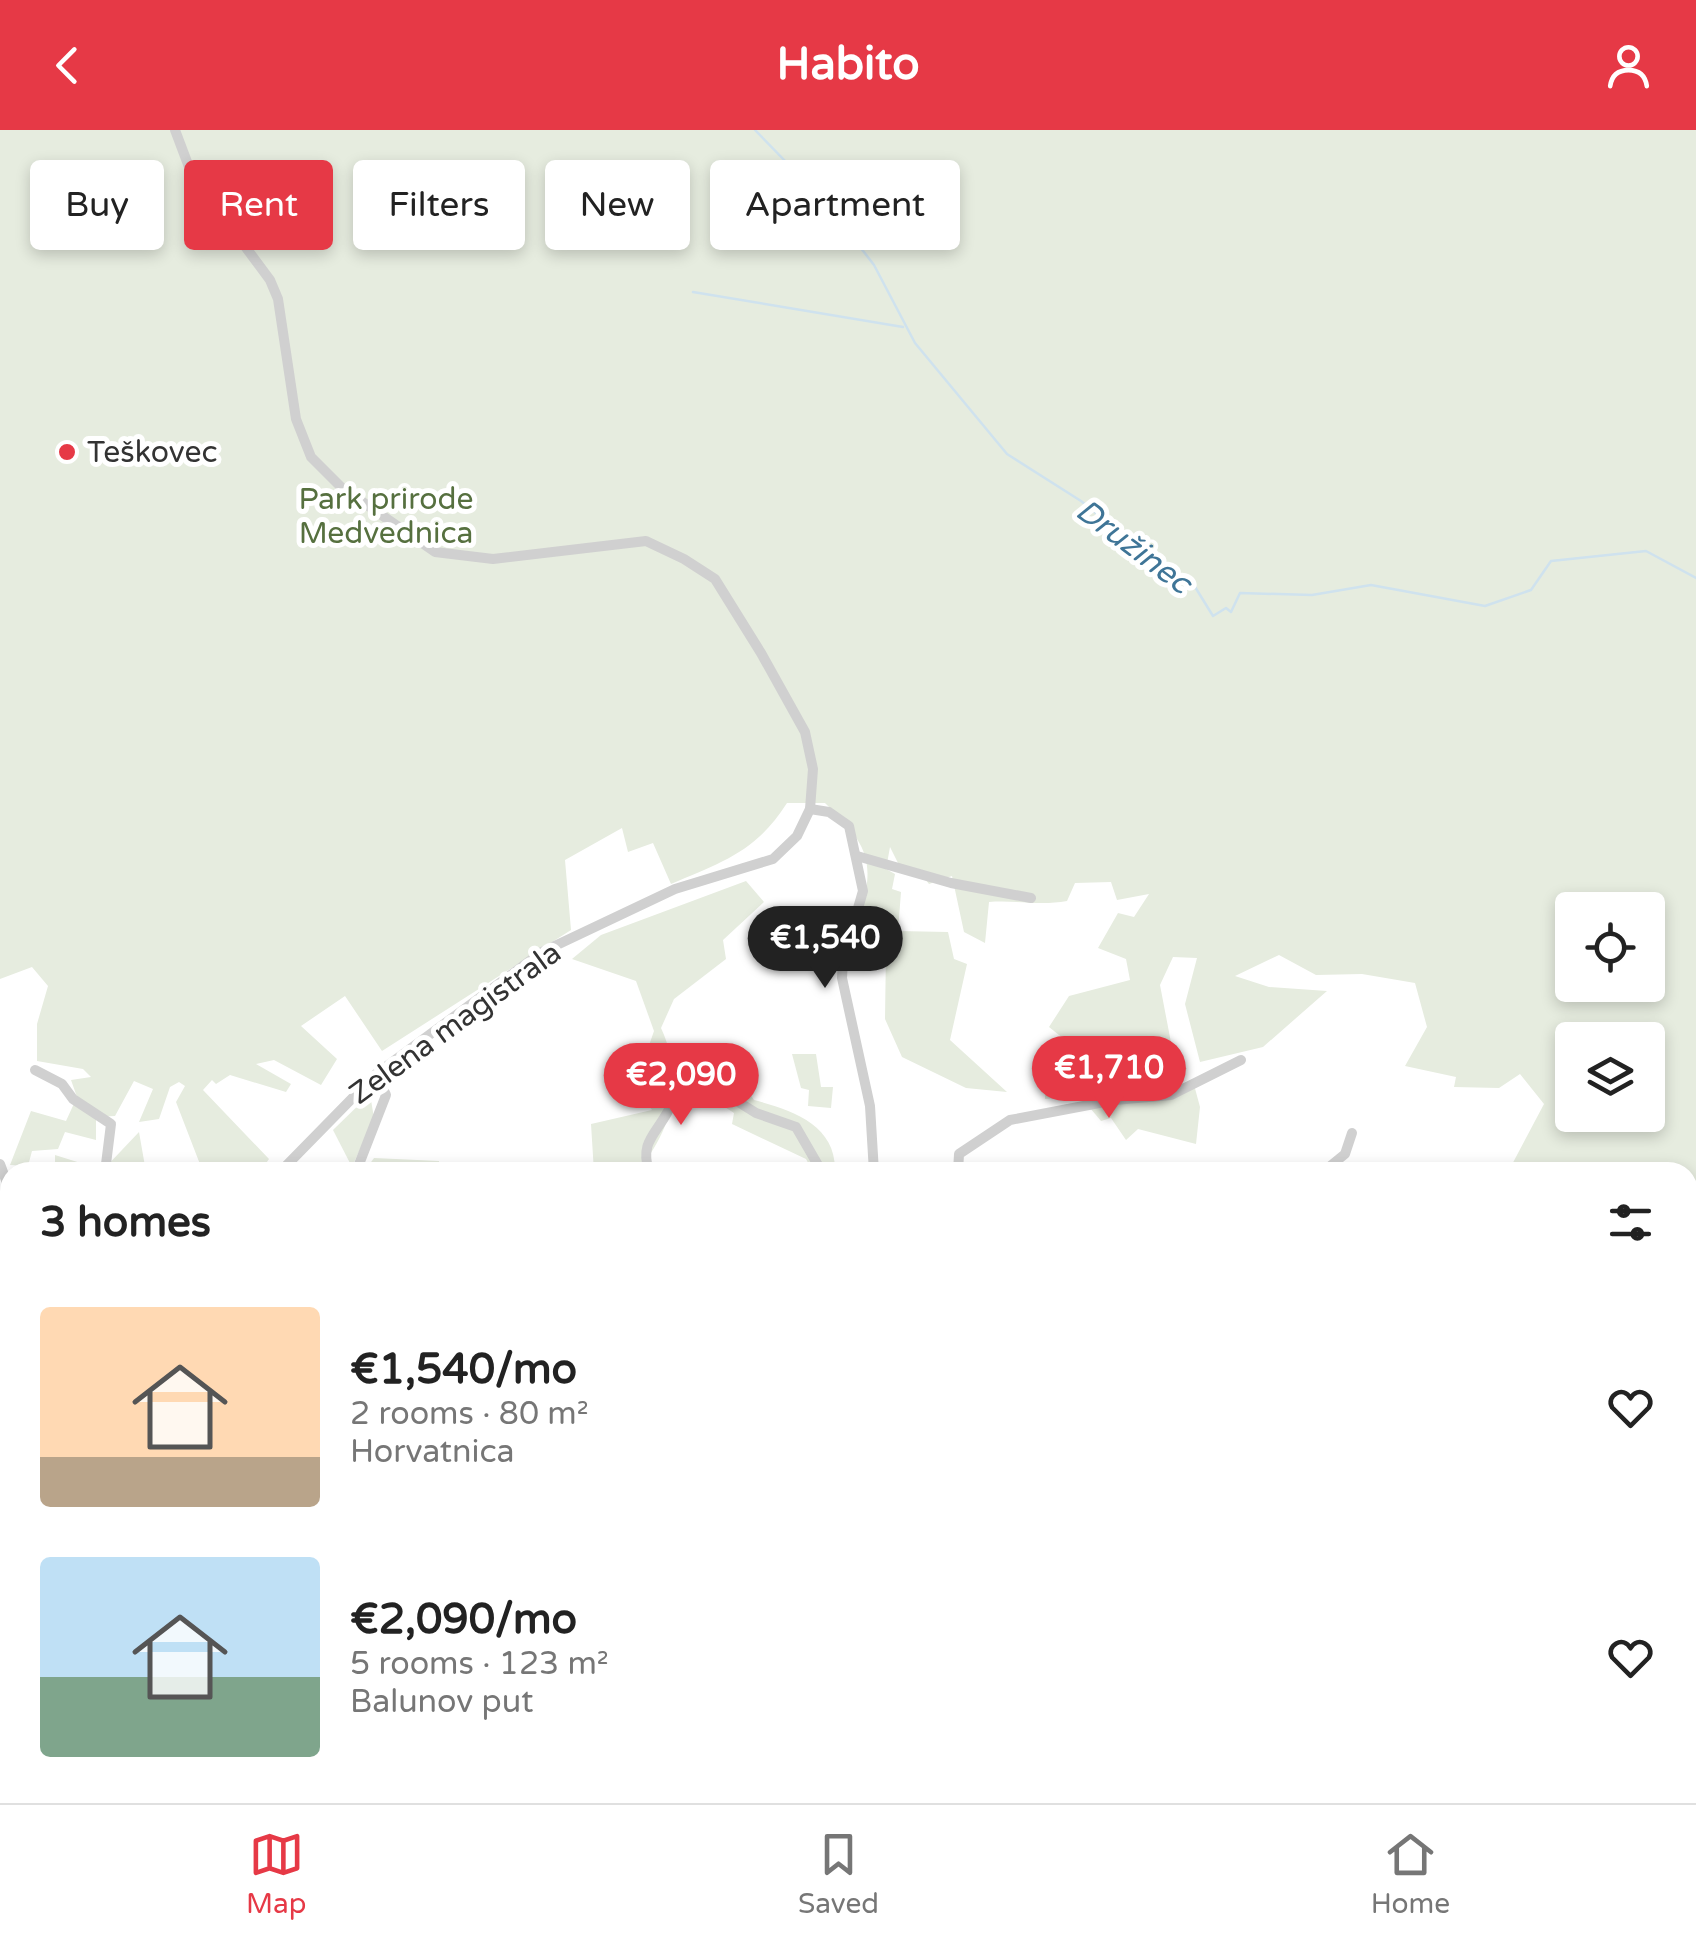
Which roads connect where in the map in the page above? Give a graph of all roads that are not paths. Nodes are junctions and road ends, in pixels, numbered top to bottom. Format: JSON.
{"nodes":[{"id":1,"x":175,"y":130,"type":"edge"},
{"id":2,"x":810,"y":808,"type":"junction"},
{"id":3,"x":857,"y":856,"type":"junction"},
{"id":4,"x":1031,"y":898,"type":"dead end"},
{"id":5,"x":1241,"y":1060,"type":"dead end"},
{"id":6,"x":35,"y":1070,"type":"dead end"},
{"id":7,"x":376,"y":1074,"type":"junction"},
{"id":8,"x":1352,"y":1132,"type":"dead end"},
{"id":9,"x":106,"y":1162,"type":"edge"},
{"id":10,"x":290,"y":1162,"type":"edge"},
{"id":11,"x":360,"y":1162,"type":"edge"},
{"id":12,"x":645,"y":1162,"type":"edge"},
{"id":13,"x":816,"y":1162,"type":"edge"},
{"id":14,"x":873,"y":1162,"type":"edge"},
{"id":15,"x":959,"y":1162,"type":"edge"},
{"id":16,"x":1335,"y":1162,"type":"edge"}],
"edges":[{"from":1,"to":2,"type":"street"},
{"from":2,"to":3,"type":"street"},
{"from":2,"to":7,"type":"street","name":"Zelena magistrala"},
{"from":3,"to":4,"type":"street"},
{"from":3,"to":14,"type":"street"},
{"from":5,"to":15,"type":"street"},
{"from":6,"to":9,"type":"street"},
{"from":7,"to":10,"type":"street","name":"Zelena magistrala"},
{"from":7,"to":11,"type":"street"},
{"from":8,"to":16,"type":"street"},
{"from":12,"to":13,"type":"street"}]}
